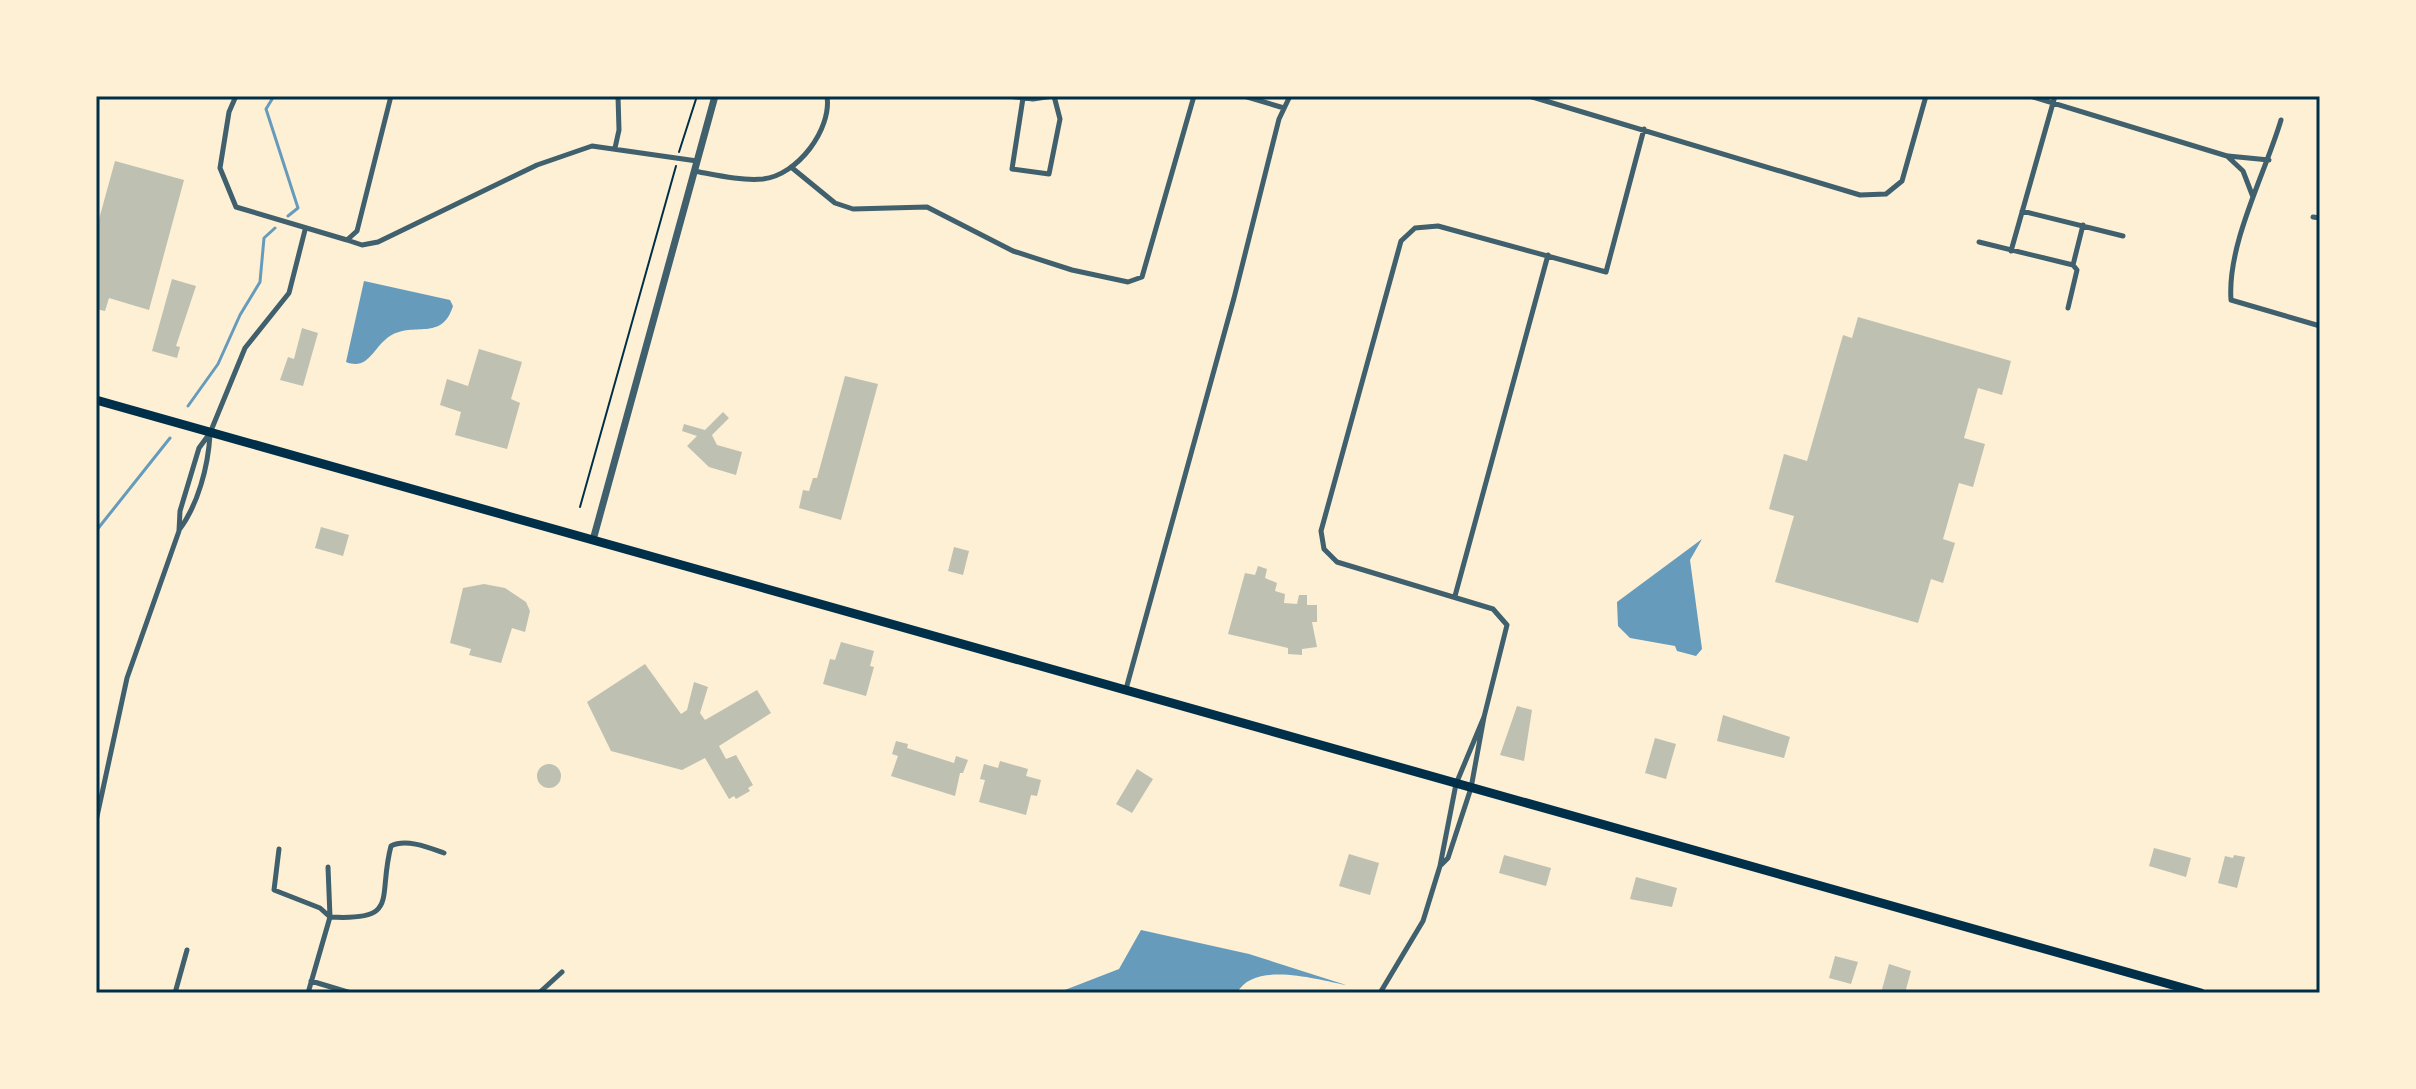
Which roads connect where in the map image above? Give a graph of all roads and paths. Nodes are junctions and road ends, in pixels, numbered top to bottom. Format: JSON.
{"nodes":[{"id":1,"x":236,"y":96,"type":"edge"},
{"id":2,"x":391,"y":96,"type":"edge"},
{"id":3,"x":618,"y":96,"type":"edge"},
{"id":4,"x":697,"y":96,"type":"edge"},
{"id":5,"x":715,"y":96,"type":"edge"},
{"id":6,"x":827,"y":96,"type":"edge"},
{"id":7,"x":1007,"y":96,"type":"edge"},
{"id":8,"x":1053,"y":96,"type":"edge"},
{"id":9,"x":1194,"y":96,"type":"edge"},
{"id":10,"x":1244,"y":96,"type":"edge"},
{"id":11,"x":1290,"y":96,"type":"edge"},
{"id":12,"x":1529,"y":96,"type":"edge"},
{"id":13,"x":1926,"y":96,"type":"edge"},
{"id":14,"x":2030,"y":96,"type":"edge"},
{"id":15,"x":1023,"y":98,"type":"edge"},
{"id":16,"x":2054,"y":100,"type":"edge"},
{"id":17,"x":1284,"y":108,"type":"junction"},
{"id":18,"x":2281,"y":120,"type":"dead end"},
{"id":19,"x":1644,"y":129,"type":"junction"},
{"id":20,"x":615,"y":148,"type":"junction"},
{"id":21,"x":2227,"y":156,"type":"junction"},
{"id":22,"x":678,"y":158,"type":"junction"},
{"id":23,"x":2269,"y":160,"type":"junction"},
{"id":24,"x":697,"y":161,"type":"junction"},
{"id":25,"x":791,"y":167,"type":"junction"},
{"id":26,"x":694,"y":171,"type":"junction"},
{"id":27,"x":2253,"y":198,"type":"junction"},
{"id":28,"x":2022,"y":211,"type":"junction"},
{"id":29,"x":2083,"y":225,"type":"junction"},
{"id":30,"x":305,"y":230,"type":"junction"},
{"id":31,"x":2123,"y":236,"type":"dead end"},
{"id":32,"x":347,"y":240,"type":"junction"},
{"id":33,"x":1979,"y":242,"type":"dead end"},
{"id":34,"x":2011,"y":251,"type":"junction"},
{"id":35,"x":1548,"y":255,"type":"junction"},
{"id":36,"x":2073,"y":265,"type":"junction"},
{"id":37,"x":2068,"y":308,"type":"dead end"},
{"id":38,"x":2320,"y":326,"type":"edge"},
{"id":39,"x":96,"y":400,"type":"edge"},
{"id":40,"x":210,"y":433,"type":"junction"},
{"id":41,"x":580,"y":507,"type":"dead end"},
{"id":42,"x":179,"y":531,"type":"junction"},
{"id":43,"x":593,"y":540,"type":"junction"},
{"id":44,"x":1455,"y":596,"type":"junction"},
{"id":45,"x":1125,"y":690,"type":"junction"},
{"id":46,"x":1484,"y":717,"type":"junction"},
{"id":47,"x":1456,"y":784,"type":"junction"},
{"id":48,"x":1471,"y":788,"type":"junction"},
{"id":49,"x":96,"y":821,"type":"edge"},
{"id":50,"x":279,"y":849,"type":"dead end"},
{"id":51,"x":444,"y":853,"type":"dead end"},
{"id":52,"x":1440,"y":866,"type":"junction"},
{"id":53,"x":328,"y":867,"type":"dead end"},
{"id":54,"x":330,"y":917,"type":"junction"},
{"id":55,"x":187,"y":950,"type":"dead end"},
{"id":56,"x":562,"y":972,"type":"dead end"},
{"id":57,"x":311,"y":981,"type":"junction"},
{"id":58,"x":175,"y":993,"type":"edge"},
{"id":59,"x":308,"y":993,"type":"edge"},
{"id":60,"x":351,"y":993,"type":"edge"},
{"id":61,"x":539,"y":993,"type":"edge"},
{"id":62,"x":1380,"y":993,"type":"edge"},
{"id":63,"x":2201,"y":993,"type":"edge"}],
"edges":[{"from":1,"to":30,"type":"street"},
{"from":2,"to":32,"type":"street"},
{"from":3,"to":20,"type":"street"},
{"from":4,"to":22,"type":"path"},
{"from":5,"to":24,"type":"street"},
{"from":6,"to":25,"type":"street"},
{"from":7,"to":15,"type":"street"},
{"from":8,"to":15,"type":"street"},
{"from":8,"to":15,"type":"street"},
{"from":9,"to":25,"type":"street"},
{"from":10,"to":17,"type":"street"},
{"from":11,"to":17,"type":"street"},
{"from":12,"to":19,"type":"street"},
{"from":13,"to":19,"type":"street"},
{"from":14,"to":16,"type":"street"},
{"from":16,"to":21,"type":"street"},
{"from":16,"to":28,"type":"street"},
{"from":17,"to":45,"type":"street"},
{"from":18,"to":23,"type":"street"},
{"from":19,"to":35,"type":"street"},
{"from":20,"to":22,"type":"street"},
{"from":20,"to":32,"type":"street"},
{"from":21,"to":23,"type":"street"},
{"from":21,"to":27,"type":"street"},
{"from":22,"to":24,"type":"street"},
{"from":22,"to":41,"type":"path"},
{"from":23,"to":27,"type":"street"},
{"from":24,"to":26,"type":"street"},
{"from":25,"to":26,"type":"street"},
{"from":26,"to":43,"type":"street"},
{"from":27,"to":38,"type":"street"},
{"from":28,"to":29,"type":"street"},
{"from":28,"to":34,"type":"street"},
{"from":29,"to":31,"type":"street"},
{"from":29,"to":36,"type":"street"},
{"from":30,"to":32,"type":"street"},
{"from":30,"to":40,"type":"street"},
{"from":33,"to":34,"type":"street"},
{"from":34,"to":36,"type":"street"},
{"from":35,"to":44,"type":"street"},
{"from":35,"to":44,"type":"street"},
{"from":36,"to":37,"type":"street"},
{"from":39,"to":40,"type":"main road"},
{"from":40,"to":42,"type":"street"},
{"from":40,"to":42,"type":"street"},
{"from":40,"to":43,"type":"main road"},
{"from":42,"to":49,"type":"street"},
{"from":43,"to":45,"type":"main road"},
{"from":44,"to":46,"type":"street"},
{"from":45,"to":47,"type":"main road"},
{"from":46,"to":47,"type":"street"},
{"from":46,"to":48,"type":"street"},
{"from":47,"to":48,"type":"main road"},
{"from":47,"to":52,"type":"street"},
{"from":48,"to":52,"type":"street"},
{"from":48,"to":63,"type":"main road"},
{"from":50,"to":54,"type":"street"},
{"from":51,"to":54,"type":"street"},
{"from":52,"to":62,"type":"street"},
{"from":53,"to":54,"type":"street"},
{"from":54,"to":57,"type":"street"},
{"from":55,"to":58,"type":"street"},
{"from":56,"to":61,"type":"street"},
{"from":57,"to":59,"type":"street"},
{"from":57,"to":60,"type":"street"}]}
